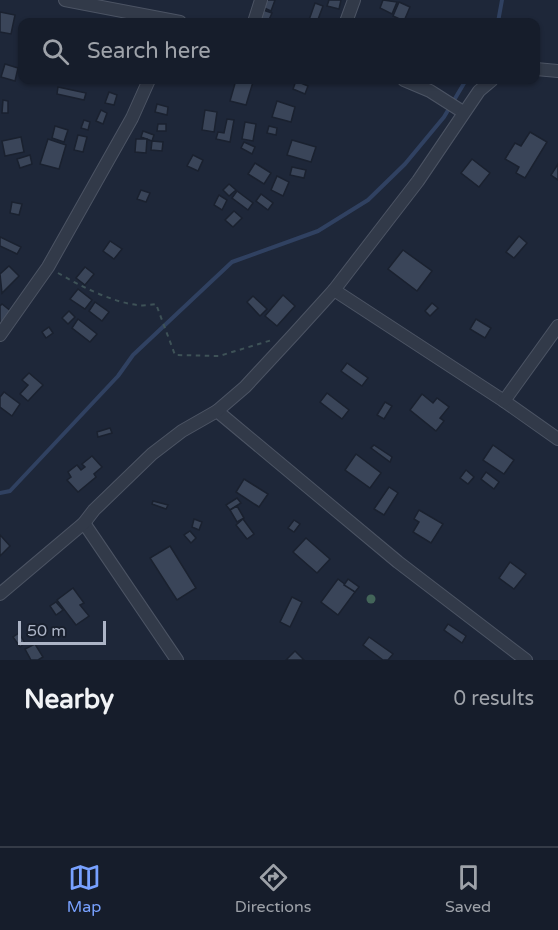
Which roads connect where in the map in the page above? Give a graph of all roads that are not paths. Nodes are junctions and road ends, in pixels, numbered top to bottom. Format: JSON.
{"nodes":[{"id":1,"x":65,"y":0,"type":"edge"},
{"id":2,"x":261,"y":0,"type":"edge"},
{"id":3,"x":354,"y":0,"type":"edge"},
{"id":4,"x":154,"y":18,"type":"edge"},
{"id":5,"x":255,"y":18,"type":"edge"},
{"id":6,"x":347,"y":18,"type":"edge"},
{"id":7,"x":540,"y":69,"type":"edge"},
{"id":8,"x":558,"y":71,"type":"edge"},
{"id":9,"x":147,"y":84,"type":"edge"},
{"id":10,"x":413,"y":84,"type":"edge"},
{"id":11,"x":487,"y":84,"type":"edge"},
{"id":12,"x":463,"y":112,"type":"junction"},
{"id":13,"x":334,"y":290,"type":"junction"},
{"id":14,"x":558,"y":326,"type":"edge"},
{"id":15,"x":0,"y":335,"type":"edge"},
{"id":16,"x":504,"y":401,"type":"junction"},
{"id":17,"x":217,"y":411,"type":"junction"},
{"id":18,"x":558,"y":439,"type":"edge"},
{"id":19,"x":84,"y":523,"type":"junction"},
{"id":20,"x":0,"y":594,"type":"edge"},
{"id":21,"x":177,"y":660,"type":"edge"},
{"id":22,"x":526,"y":660,"type":"edge"}],
"edges":[{"from":1,"to":4,"type":"street"},
{"from":2,"to":5,"type":"street"},
{"from":3,"to":6,"type":"street"},
{"from":7,"to":8,"type":"street"},
{"from":9,"to":15,"type":"street"},
{"from":10,"to":12,"type":"street"},
{"from":11,"to":12,"type":"street"},
{"from":12,"to":13,"type":"street"},
{"from":13,"to":16,"type":"street"},
{"from":13,"to":17,"type":"street"},
{"from":14,"to":16,"type":"street"},
{"from":16,"to":18,"type":"street"},
{"from":17,"to":19,"type":"street"},
{"from":17,"to":22,"type":"street"},
{"from":19,"to":20,"type":"street"},
{"from":19,"to":21,"type":"street"}]}
